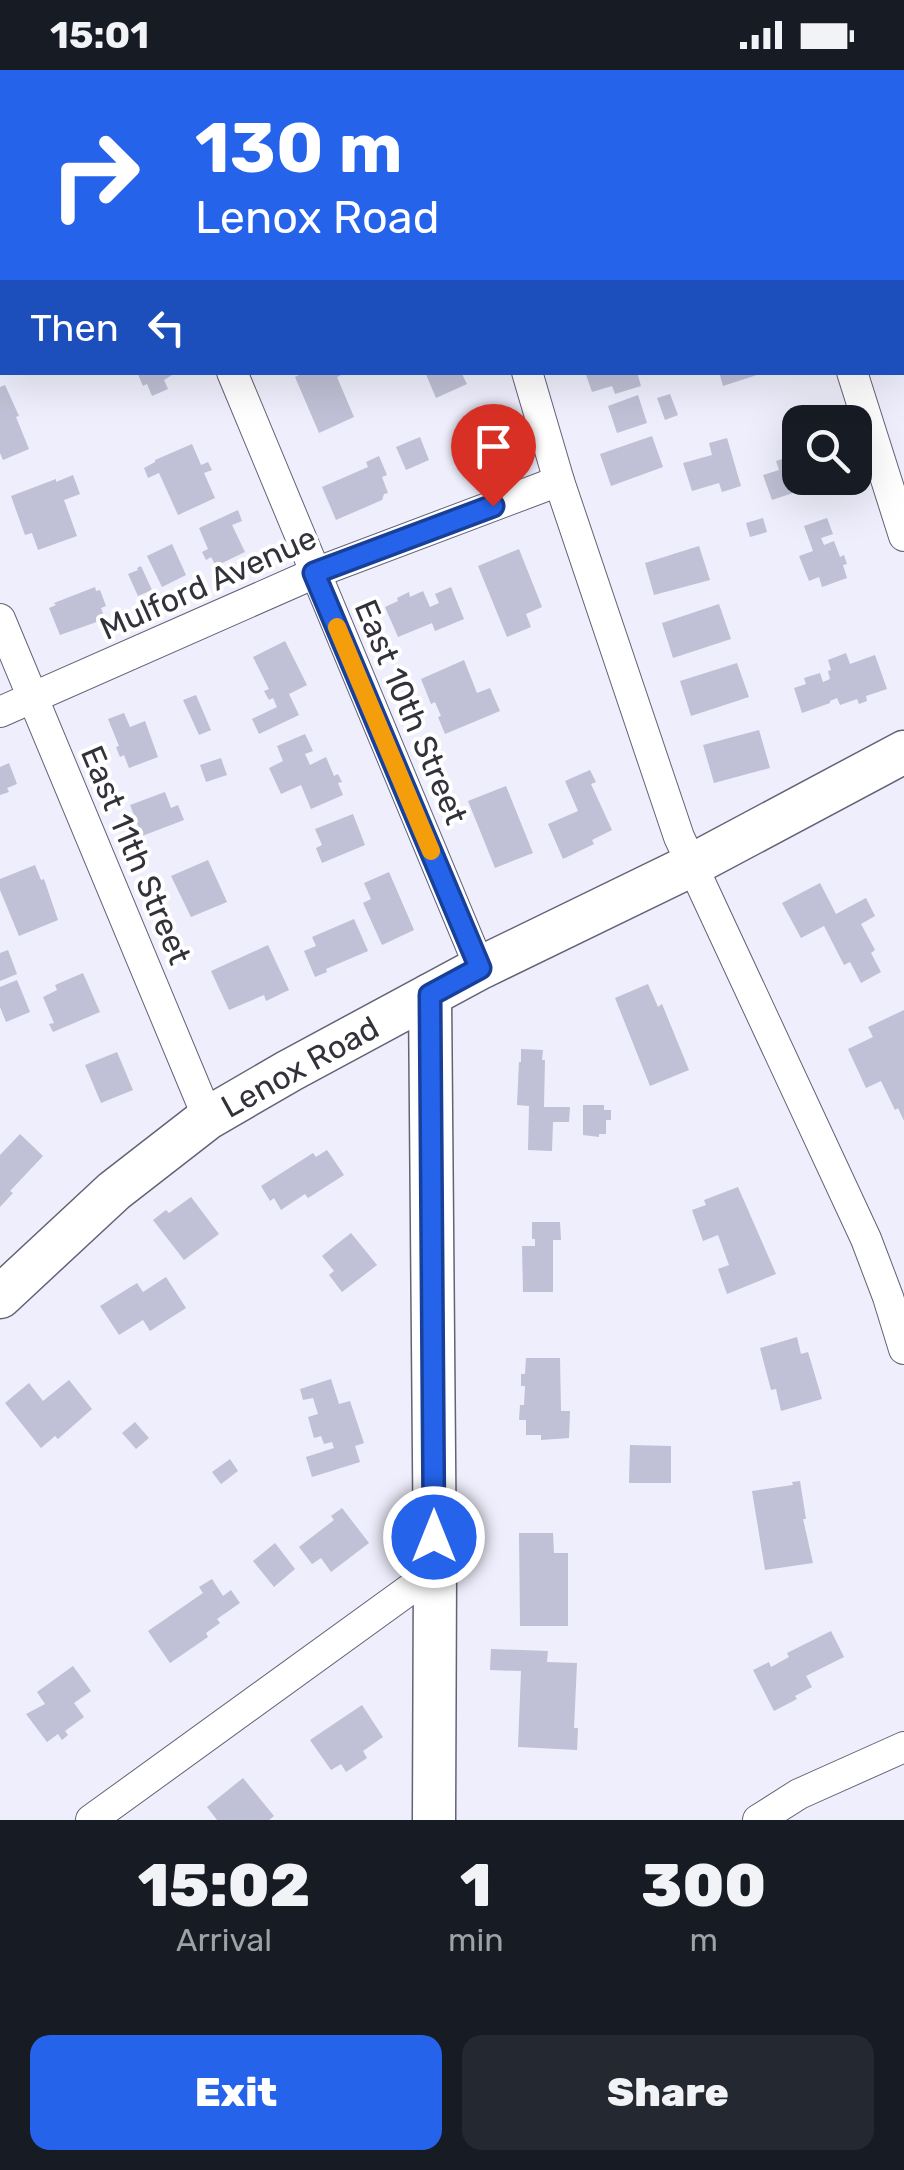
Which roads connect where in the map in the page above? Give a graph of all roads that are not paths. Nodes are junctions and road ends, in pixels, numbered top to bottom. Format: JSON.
{"nodes":[{"id":1,"x":233,"y":375,"type":"edge"},
{"id":2,"x":528,"y":375,"type":"edge"},
{"id":3,"x":853,"y":375,"type":"edge"},
{"id":4,"x":559,"y":481,"type":"junction"},
{"id":5,"x":904,"y":536,"type":"edge"},
{"id":6,"x":314,"y":573,"type":"junction"},
{"id":7,"x":0,"y":619,"type":"edge"},
{"id":8,"x":33,"y":698,"type":"junction"},
{"id":9,"x":0,"y":712,"type":"edge"},
{"id":10,"x":904,"y":752,"type":"edge"},
{"id":11,"x":692,"y":866,"type":"junction"},
{"id":12,"x":480,"y":968,"type":"junction"},
{"id":13,"x":430,"y":995,"type":"junction"},
{"id":14,"x":208,"y":1118,"type":"junction"},
{"id":15,"x":0,"y":1298,"type":"edge"},
{"id":16,"x":904,"y":1348,"type":"edge"},
{"id":17,"x":435,"y":1571,"type":"junction"},
{"id":18,"x":904,"y":1747,"type":"edge"},
{"id":19,"x":91,"y":1820,"type":"edge"},
{"id":20,"x":434,"y":1820,"type":"edge"},
{"id":21,"x":758,"y":1820,"type":"edge"}],
"edges":[{"from":1,"to":6,"type":"street","name":"East 10th Street"},
{"from":2,"to":4,"type":"street"},
{"from":3,"to":5,"type":"street"},
{"from":4,"to":6,"type":"street","name":"Mulford Avenue"},
{"from":4,"to":11,"type":"street"},
{"from":6,"to":8,"type":"street","name":"Mulford Avenue"},
{"from":6,"to":12,"type":"street","name":"East 10th Street"},
{"from":7,"to":8,"type":"street","name":"East 11th Street"},
{"from":8,"to":9,"type":"street","name":"Mulford Avenue"},
{"from":8,"to":14,"type":"street","name":"East 11th Street"},
{"from":10,"to":11,"type":"street","name":"Lenox Road"},
{"from":11,"to":12,"type":"street","name":"Lenox Road"},
{"from":11,"to":16,"type":"street"},
{"from":12,"to":13,"type":"street","name":"Lenox Road"},
{"from":13,"to":14,"type":"street","name":"Lenox Road"},
{"from":13,"to":17,"type":"street"},
{"from":14,"to":15,"type":"street","name":"Lenox Road"},
{"from":17,"to":19,"type":"street"},
{"from":17,"to":20,"type":"street"},
{"from":18,"to":21,"type":"street"}]}
